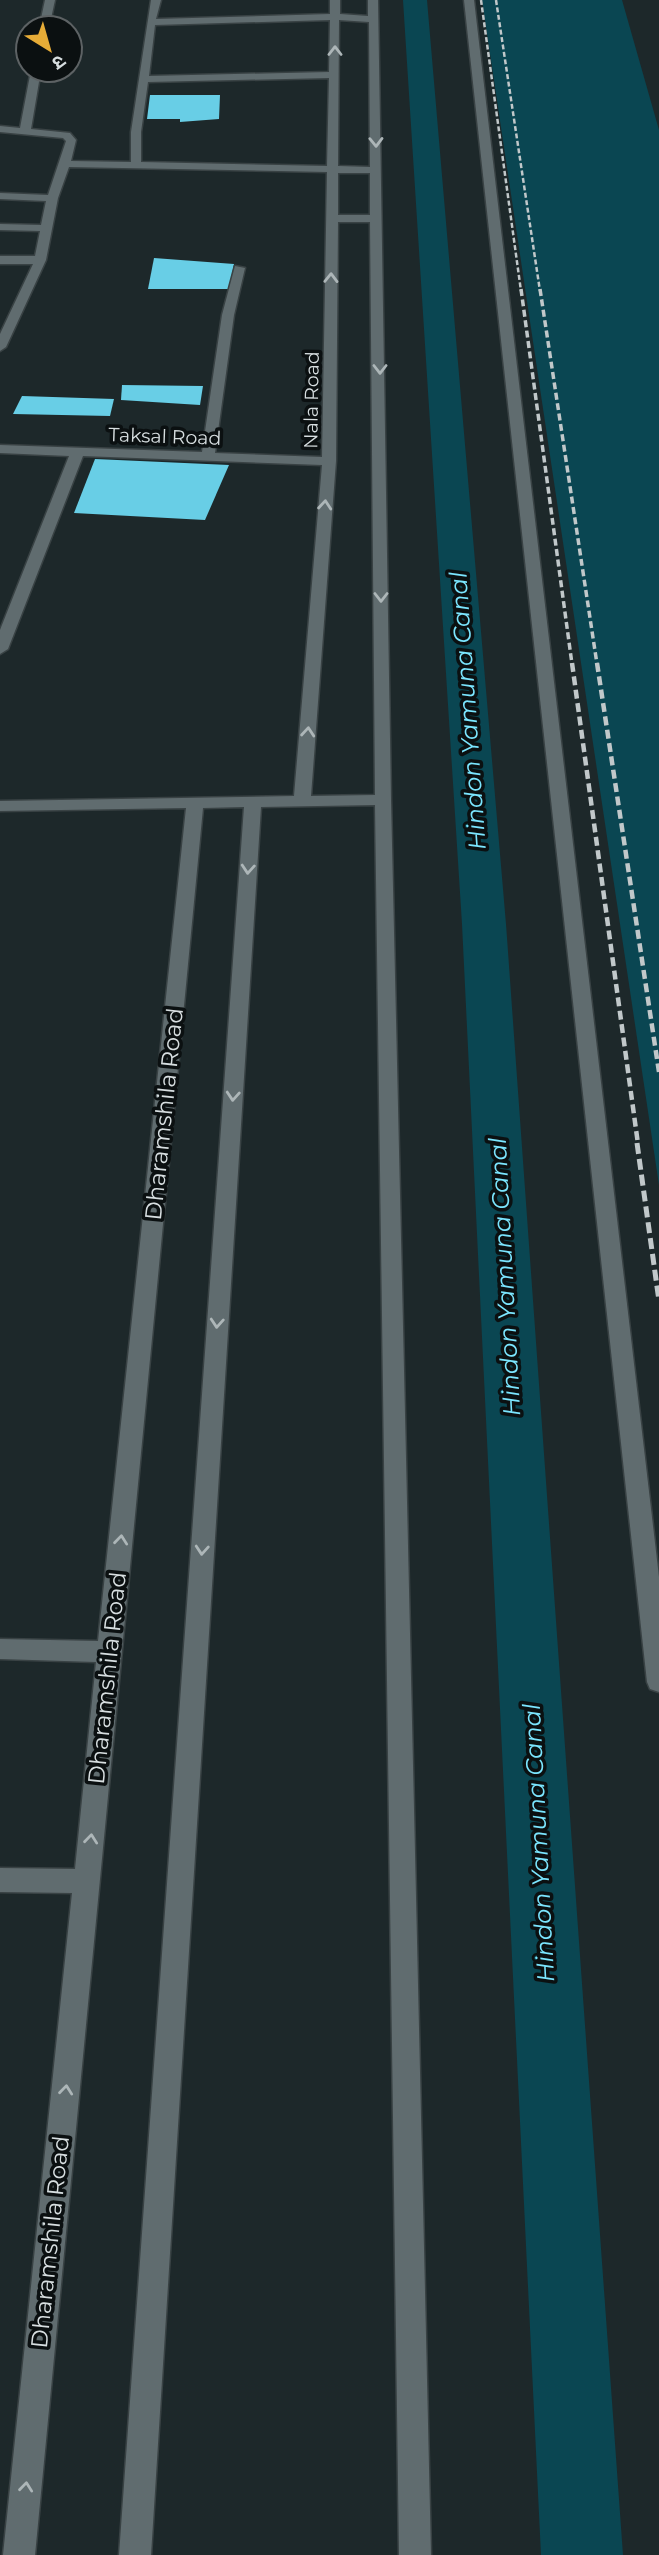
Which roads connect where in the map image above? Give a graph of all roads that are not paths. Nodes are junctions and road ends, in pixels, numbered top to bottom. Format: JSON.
{"nodes":[{"id":1,"x":156,"y":0,"type":"edge"},
{"id":2,"x":335,"y":0,"type":"edge"},
{"id":3,"x":373,"y":0,"type":"edge"},
{"id":4,"x":469,"y":0,"type":"edge"},
{"id":5,"x":335,"y":17,"type":"junction"},
{"id":6,"x":374,"y":19,"type":"junction"},
{"id":7,"x":150,"y":22,"type":"junction"},
{"id":8,"x":335,"y":75,"type":"junction"},
{"id":9,"x":145,"y":79,"type":"junction"},
{"id":10,"x":33,"y":84,"type":"edge"},
{"id":11,"x":0,"y":129,"type":"edge"},
{"id":12,"x":24,"y":131,"type":"junction"},
{"id":13,"x":65,"y":164,"type":"junction"},
{"id":14,"x":136,"y":166,"type":"junction"},
{"id":15,"x":333,"y":169,"type":"junction"},
{"id":16,"x":377,"y":170,"type":"junction"},
{"id":17,"x":0,"y":196,"type":"edge"},
{"id":18,"x":52,"y":198,"type":"junction"},
{"id":19,"x":332,"y":218,"type":"junction"},
{"id":20,"x":377,"y":219,"type":"junction"},
{"id":21,"x":0,"y":227,"type":"edge"},
{"id":22,"x":44,"y":228,"type":"junction"},
{"id":23,"x":0,"y":260,"type":"edge"},
{"id":24,"x":40,"y":260,"type":"junction"},
{"id":25,"x":239,"y":268,"type":"dead end"},
{"id":26,"x":0,"y":347,"type":"edge"},
{"id":27,"x":0,"y":449,"type":"edge"},
{"id":28,"x":77,"y":453,"type":"junction"},
{"id":29,"x":208,"y":456,"type":"junction"},
{"id":30,"x":329,"y":461,"type":"junction"},
{"id":31,"x":0,"y":649,"type":"edge"},
{"id":32,"x":302,"y":800,"type":"junction"},
{"id":33,"x":383,"y":800,"type":"junction"},
{"id":34,"x":195,"y":801,"type":"junction"},
{"id":35,"x":253,"y":801,"type":"junction"},
{"id":36,"x":0,"y":806,"type":"edge"},
{"id":37,"x":0,"y":1650,"type":"edge"},
{"id":38,"x":110,"y":1651,"type":"junction"},
{"id":39,"x":659,"y":1682,"type":"edge"},
{"id":40,"x":0,"y":1880,"type":"edge"},
{"id":41,"x":87,"y":1881,"type":"junction"},
{"id":42,"x":19,"y":2555,"type":"edge"},
{"id":43,"x":135,"y":2555,"type":"edge"},
{"id":44,"x":415,"y":2555,"type":"edge"}],
"edges":[{"from":1,"to":7,"type":"street"},
{"from":2,"to":5,"type":"street","name":"Nala Road"},
{"from":3,"to":6,"type":"street"},
{"from":4,"to":39,"type":"street"},
{"from":5,"to":6,"type":"street"},
{"from":5,"to":7,"type":"street"},
{"from":8,"to":5,"type":"street","name":"Nala Road","one_way":true},
{"from":6,"to":16,"type":"street","one_way":true},
{"from":7,"to":9,"type":"street"},
{"from":8,"to":9,"type":"street"},
{"from":8,"to":15,"type":"street","name":"Nala Road"},
{"from":9,"to":14,"type":"street"},
{"from":10,"to":12,"type":"street"},
{"from":11,"to":12,"type":"street"},
{"from":12,"to":13,"type":"street"},
{"from":13,"to":14,"type":"street"},
{"from":13,"to":18,"type":"street"},
{"from":14,"to":15,"type":"street"},
{"from":15,"to":16,"type":"street"},
{"from":15,"to":19,"type":"street","name":"Nala Road"},
{"from":16,"to":20,"type":"street"},
{"from":17,"to":18,"type":"street"},
{"from":18,"to":22,"type":"street"},
{"from":19,"to":20,"type":"street"},
{"from":30,"to":19,"type":"street","name":"Nala Road","one_way":true},
{"from":20,"to":33,"type":"street","one_way":true},
{"from":21,"to":22,"type":"street"},
{"from":22,"to":24,"type":"street"},
{"from":23,"to":24,"type":"street"},
{"from":24,"to":26,"type":"street"},
{"from":25,"to":29,"type":"street"},
{"from":27,"to":28,"type":"street","name":"Taksal Road"},
{"from":28,"to":29,"type":"street","name":"Taksal Road"},
{"from":28,"to":31,"type":"street"},
{"from":29,"to":30,"type":"street","name":"Taksal Road"},
{"from":32,"to":30,"type":"street","name":"Nala Road","one_way":true},
{"from":32,"to":33,"type":"street"},
{"from":32,"to":35,"type":"street"},
{"from":33,"to":44,"type":"street"},
{"from":34,"to":35,"type":"street"},
{"from":34,"to":36,"type":"street"},
{"from":38,"to":34,"type":"street","name":"Dharamshila Road","one_way":true},
{"from":35,"to":43,"type":"street","one_way":true},
{"from":37,"to":38,"type":"street"},
{"from":41,"to":38,"type":"street","name":"Dharamshila Road","one_way":true},
{"from":40,"to":41,"type":"street"},
{"from":42,"to":41,"type":"street","name":"Dharamshila Road","one_way":true}]}
